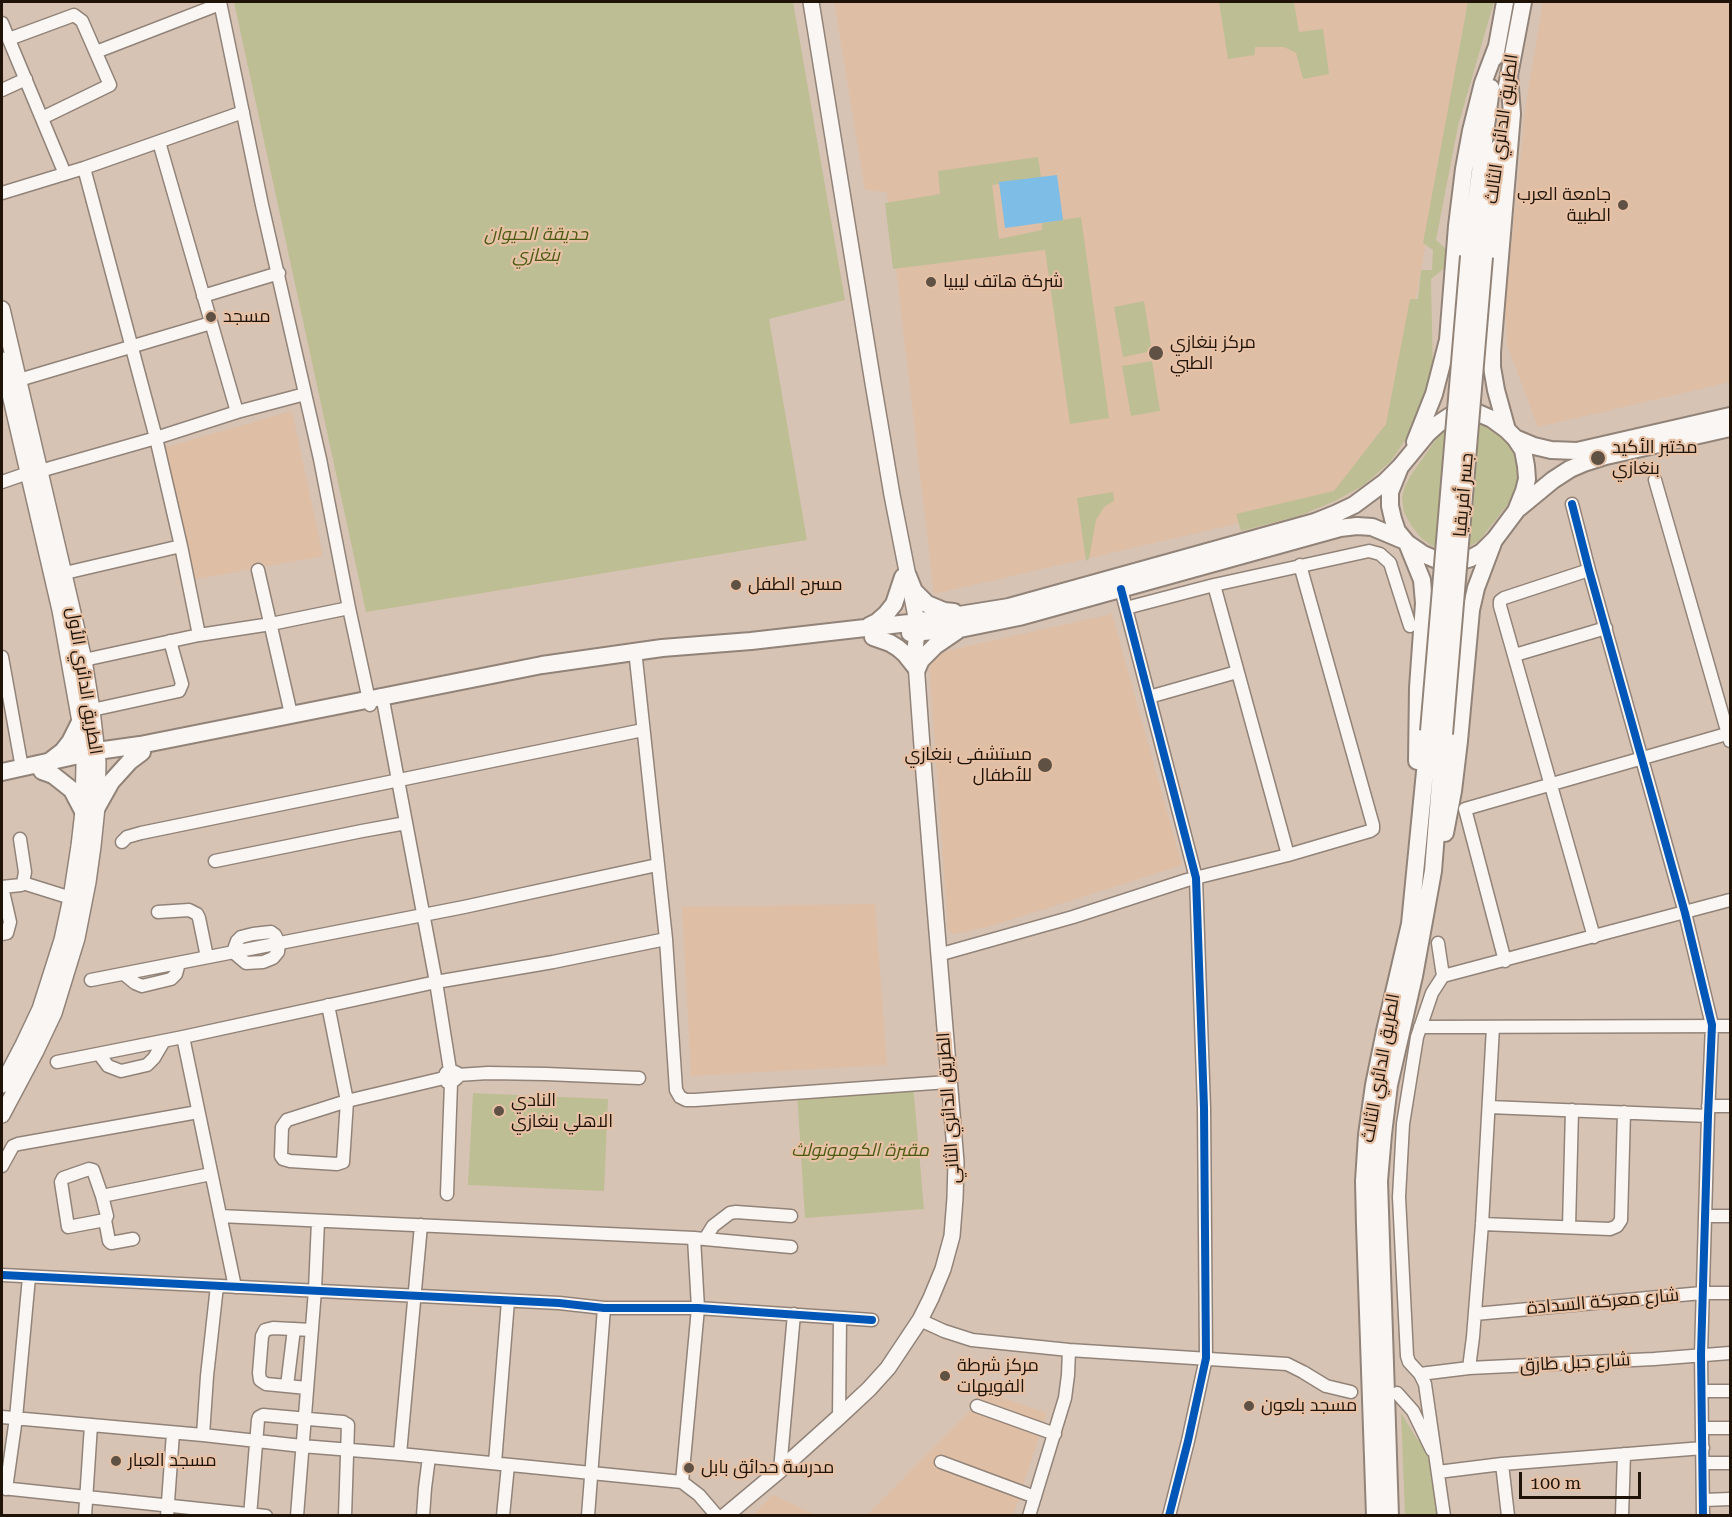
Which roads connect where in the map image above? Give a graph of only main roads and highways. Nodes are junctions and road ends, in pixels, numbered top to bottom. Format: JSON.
{"nodes":[{"id":1,"x":803,"y":2,"type":"edge"},
{"id":2,"x":811,"y":2,"type":"edge"},
{"id":3,"x":1506,"y":2,"type":"edge"},
{"id":4,"x":1522,"y":2,"type":"edge"},
{"id":5,"x":1497,"y":46,"type":"junction"},
{"id":6,"x":1509,"y":75,"type":"junction"},
{"id":7,"x":1477,"y":256,"type":"junction"},
{"id":8,"x":2,"y":309,"type":"edge"},
{"id":9,"x":2,"y":360,"type":"edge"},
{"id":10,"x":1731,"y":416,"type":"edge"},
{"id":11,"x":1731,"y":428,"type":"edge"},
{"id":12,"x":1511,"y":434,"type":"junction"},
{"id":13,"x":1411,"y":453,"type":"junction"},
{"id":14,"x":1400,"y":467,"type":"junction"},
{"id":15,"x":34,"y":472,"type":"junction"},
{"id":16,"x":1516,"y":511,"type":"junction"},
{"id":17,"x":1495,"y":538,"type":"junction"},
{"id":18,"x":1405,"y":542,"type":"junction"},
{"id":19,"x":906,"y":577,"type":"junction"},
{"id":20,"x":973,"y":613,"type":"junction"},
{"id":21,"x":960,"y":629,"type":"junction"},
{"id":22,"x":869,"y":632,"type":"junction"},
{"id":23,"x":914,"y":632,"type":"junction"},
{"id":24,"x":916,"y":669,"type":"junction"},
{"id":25,"x":376,"y":701,"type":"junction"},
{"id":26,"x":80,"y":722,"type":"junction"},
{"id":27,"x":1436,"y":732,"type":"junction"},
{"id":28,"x":142,"y":752,"type":"junction"},
{"id":29,"x":91,"y":758,"type":"junction"},
{"id":30,"x":44,"y":767,"type":"junction"},
{"id":31,"x":2,"y":772,"type":"edge"},
{"id":32,"x":2,"y":779,"type":"edge"},
{"id":33,"x":90,"y":809,"type":"junction"},
{"id":34,"x":1420,"y":813,"type":"junction"},
{"id":35,"x":1433,"y":871,"type":"junction"},
{"id":36,"x":2,"y":1085,"type":"edge"},
{"id":37,"x":2,"y":1115,"type":"edge"},
{"id":38,"x":725,"y":1515,"type":"edge"},
{"id":39,"x":1374,"y":1515,"type":"edge"},
{"id":40,"x":1390,"y":1515,"type":"edge"}],
"edges":[{"from":1,"to":19,"type":"main road"},
{"from":2,"to":19,"type":"main road"},
{"from":3,"to":5,"type":"highway","name":"الطريق الدائري الثالث"},
{"from":4,"to":6,"type":"highway","name":"الطريق الدائري الثالث"},
{"from":5,"to":7,"type":"highway","name":"الطريق الدائري الثالث"},
{"from":5,"to":13,"type":"highway"},
{"from":6,"to":7,"type":"highway","name":"الطريق الدائري الثالث"},
{"from":6,"to":12,"type":"highway"},
{"from":7,"to":27,"type":"highway","name":"جسر أفريقيا","bridge":true},
{"from":8,"to":15,"type":"main road","name":"الطريق الدائري الأول"},
{"from":9,"to":15,"type":"main road","name":"الطريق الدائري الأول"},
{"from":10,"to":12,"type":"highway"},
{"from":11,"to":16,"type":"highway"},
{"from":12,"to":13,"type":"highway"},
{"from":12,"to":16,"type":"highway"},
{"from":13,"to":14,"type":"highway"},
{"from":14,"to":18,"type":"highway"},
{"from":14,"to":20,"type":"highway"},
{"from":15,"to":26,"type":"main road","name":"الطريق الدائري الأول"},
{"from":15,"to":29,"type":"main road","name":"الطريق الدائري الأول"},
{"from":16,"to":17,"type":"highway"},
{"from":17,"to":18,"type":"highway"},
{"from":17,"to":35,"type":"highway"},
{"from":18,"to":21,"type":"highway"},
{"from":18,"to":34,"type":"highway"},
{"from":19,"to":20,"type":"highway"},
{"from":19,"to":22,"type":"highway"},
{"from":19,"to":23,"type":"main road","name":"الطريق الدائري الثاني"},
{"from":20,"to":23,"type":"highway"},
{"from":21,"to":23,"type":"highway"},
{"from":21,"to":24,"type":"highway"},
{"from":22,"to":23,"type":"highway"},
{"from":22,"to":24,"type":"highway"},
{"from":22,"to":25,"type":"highway"},
{"from":22,"to":25,"type":"highway"},
{"from":23,"to":24,"type":"main road","name":"الطريق الدائري الثاني"},
{"from":24,"to":38,"type":"main road","name":"الطريق الدائري الثاني"},
{"from":25,"to":28,"type":"highway"},
{"from":25,"to":29,"type":"highway"},
{"from":26,"to":29,"type":"main road","name":"الطريق الدائري الأول"},
{"from":26,"to":30,"type":"highway"},
{"from":27,"to":34,"type":"highway","name":"الطريق الدائري الثالث"},
{"from":27,"to":35,"type":"highway","name":"الطريق الدائري الثالث"},
{"from":28,"to":29,"type":"highway"},
{"from":28,"to":33,"type":"highway"},
{"from":29,"to":30,"type":"highway"},
{"from":29,"to":33,"type":"main road","name":"الطريق الدائري الأول"},
{"from":30,"to":31,"type":"highway"},
{"from":30,"to":32,"type":"highway"},
{"from":30,"to":33,"type":"highway"},
{"from":33,"to":36,"type":"main road","name":"الطريق الدائري الأول"},
{"from":33,"to":37,"type":"main road","name":"الطريق الدائري الأول"},
{"from":34,"to":39,"type":"highway","name":"الطريق الدائري الثالث"},
{"from":35,"to":40,"type":"highway","name":"الطريق الدائري الثالث"}]}
